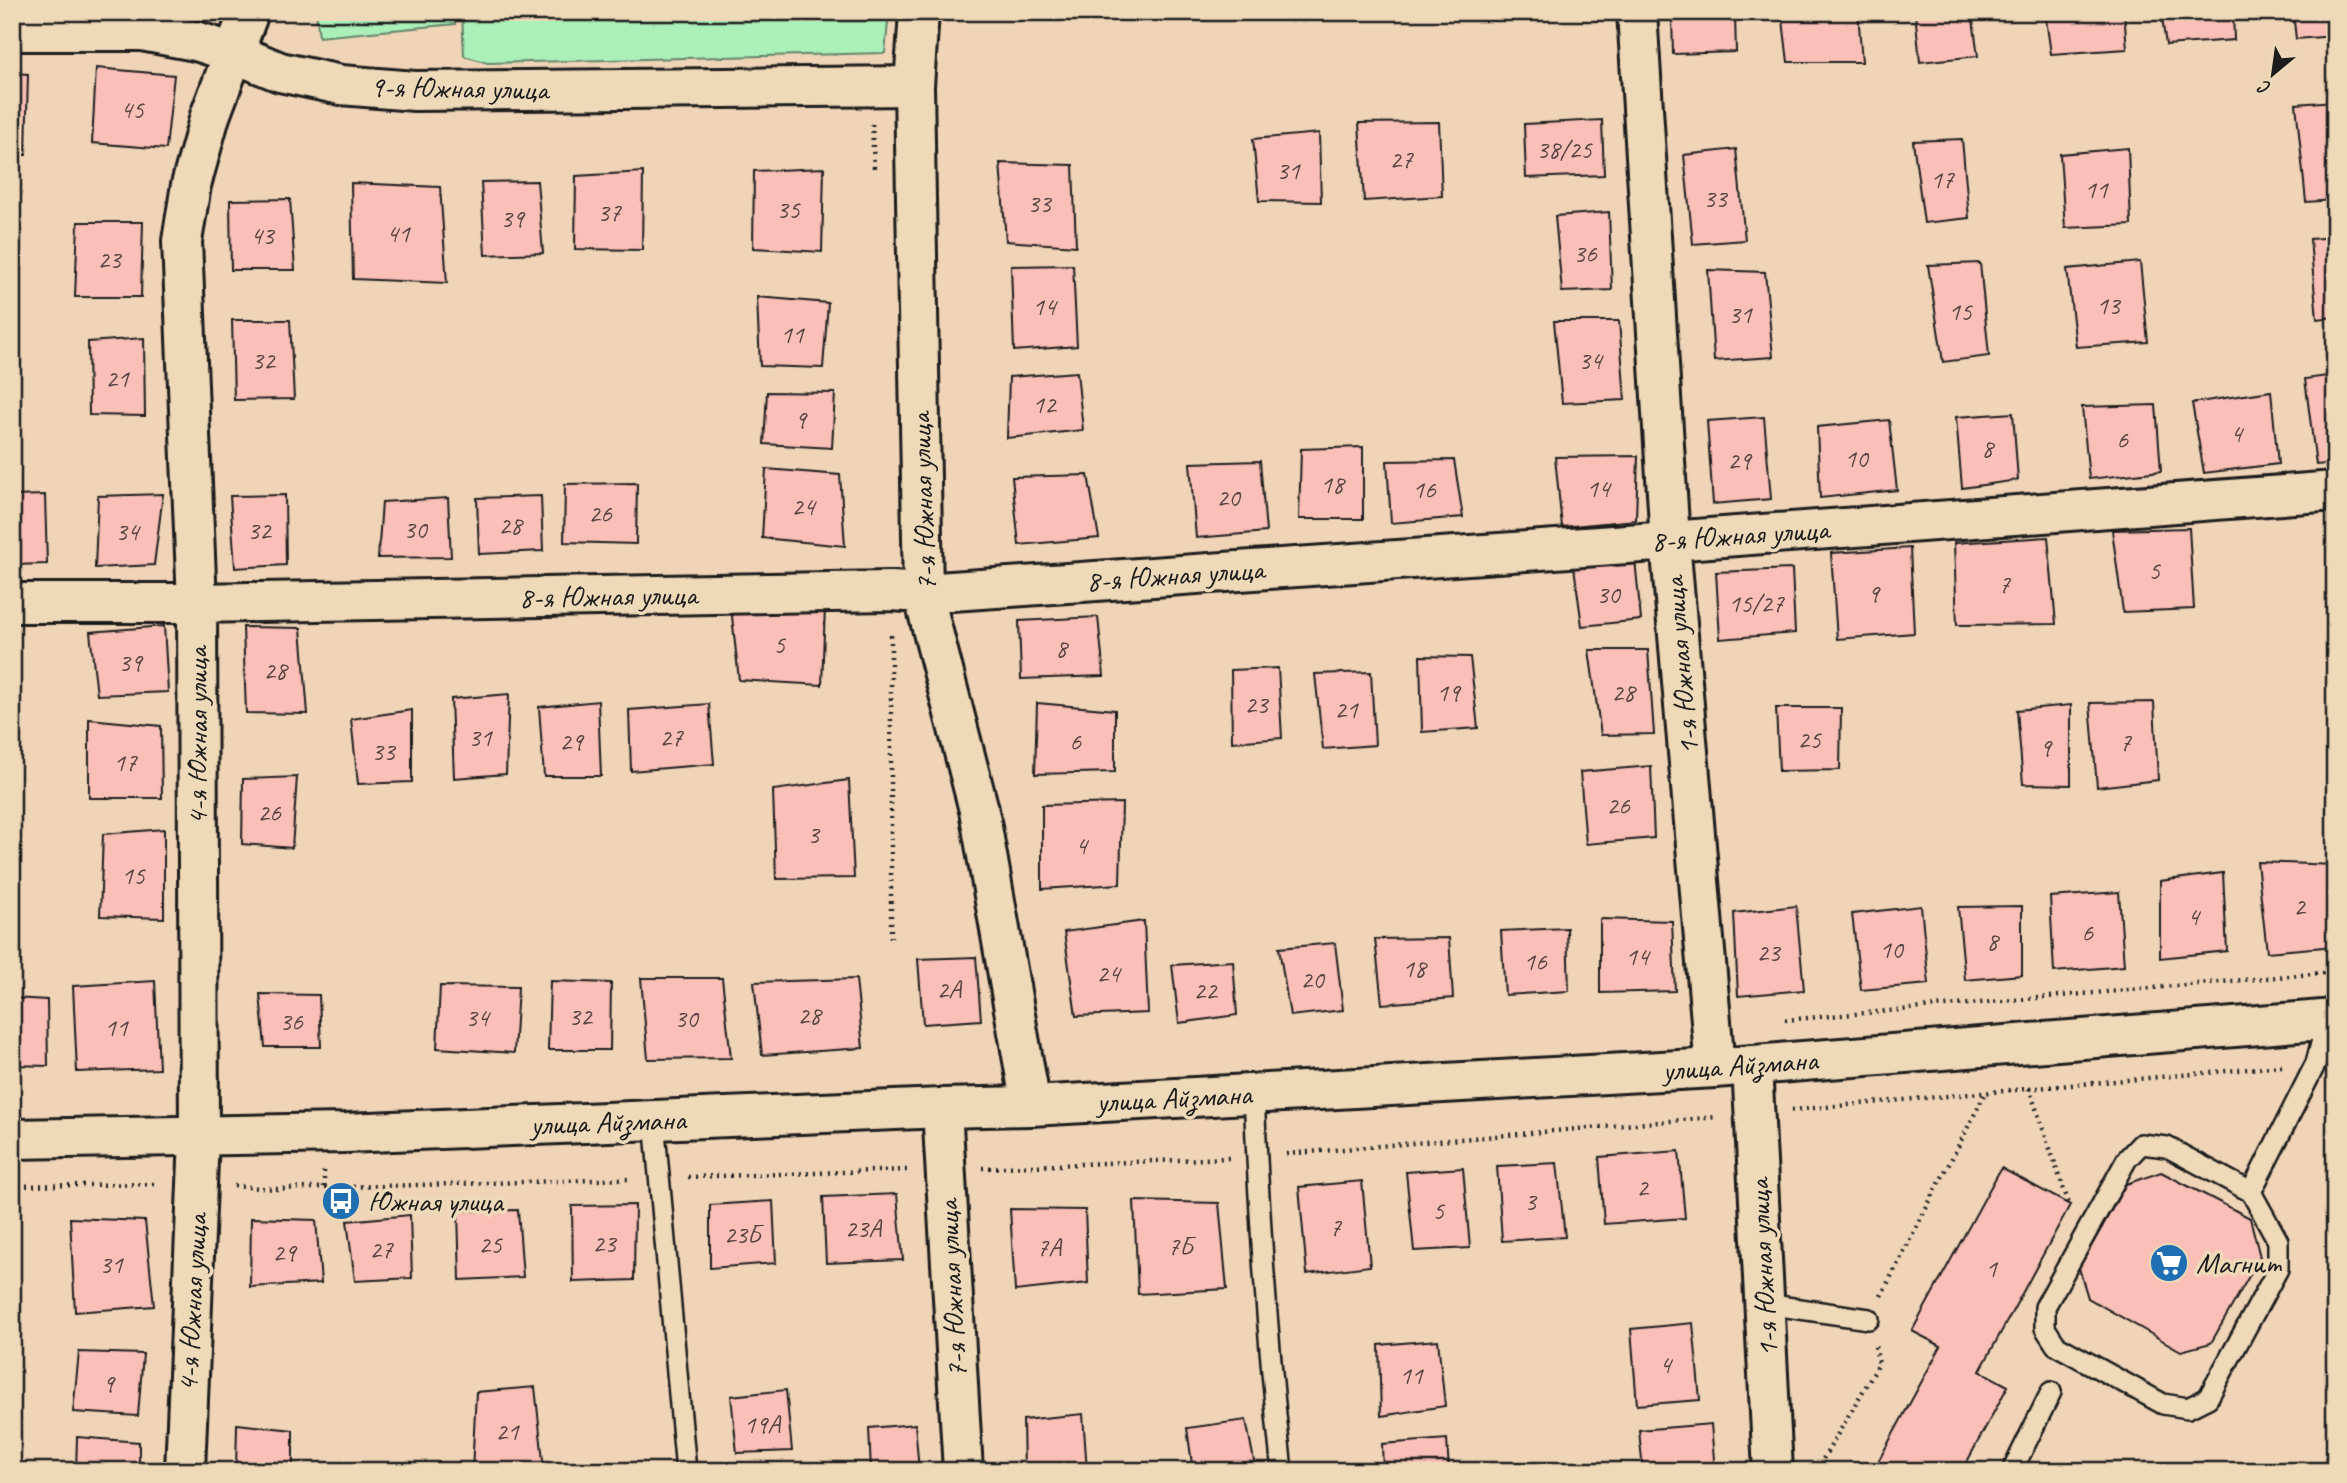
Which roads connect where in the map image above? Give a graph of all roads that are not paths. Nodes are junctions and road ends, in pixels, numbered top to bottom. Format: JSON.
{"nodes":[{"id":1,"x":249,"y":12,"type":"edge"},
{"id":2,"x":919,"y":12,"type":"edge"},
{"id":3,"x":1637,"y":12,"type":"edge"},
{"id":4,"x":12,"y":31,"type":"edge"},
{"id":5,"x":234,"y":53,"type":"junction"},
{"id":6,"x":914,"y":86,"type":"junction"},
{"id":7,"x":2335,"y":491,"type":"edge"},
{"id":8,"x":1670,"y":541,"type":"junction"},
{"id":9,"x":923,"y":593,"type":"junction"},
{"id":10,"x":12,"y":603,"type":"edge"},
{"id":11,"x":197,"y":603,"type":"junction"},
{"id":12,"x":2331,"y":1019,"type":"edge"},
{"id":13,"x":1734,"y":1066,"type":"junction"},
{"id":14,"x":1254,"y":1093,"type":"junction"},
{"id":15,"x":1031,"y":1106,"type":"junction"},
{"id":16,"x":942,"y":1108,"type":"junction"},
{"id":17,"x":654,"y":1120,"type":"junction"},
{"id":18,"x":200,"y":1137,"type":"junction"},
{"id":19,"x":12,"y":1139,"type":"edge"},
{"id":20,"x":2251,"y":1192,"type":"junction"},
{"id":21,"x":1765,"y":1304,"type":"junction"},
{"id":22,"x":1869,"y":1319,"type":"road end"},
{"id":23,"x":2051,"y":1392,"type":"dead end"},
{"id":24,"x":185,"y":1471,"type":"edge"},
{"id":25,"x":686,"y":1471,"type":"edge"},
{"id":26,"x":963,"y":1471,"type":"edge"},
{"id":27,"x":1282,"y":1471,"type":"edge"},
{"id":28,"x":1773,"y":1471,"type":"edge"},
{"id":29,"x":2012,"y":1471,"type":"edge"}],
"edges":[{"from":1,"to":5,"type":"street","name":"4-я Южная улица"},
{"from":2,"to":6,"type":"street","name":"7-я Южная улица"},
{"from":3,"to":8,"type":"street","name":"1-я Южная улица"},
{"from":4,"to":5,"type":"street","name":"9-я Южная улица"},
{"from":5,"to":6,"type":"street","name":"9-я Южная улица"},
{"from":5,"to":11,"type":"street","name":"4-я Южная улица"},
{"from":6,"to":9,"type":"street","name":"7-я Южная улица"},
{"from":7,"to":8,"type":"street","name":"8-я Южная улица"},
{"from":8,"to":9,"type":"street","name":"8-я Южная улица"},
{"from":8,"to":13,"type":"street","name":"1-я Южная улица"},
{"from":9,"to":11,"type":"street","name":"8-я Южная улица"},
{"from":9,"to":15,"type":"street","name":"7-я Южная улица"},
{"from":10,"to":11,"type":"street","name":"8-я Южная улица"},
{"from":11,"to":18,"type":"street","name":"4-я Южная улица"},
{"from":12,"to":13,"type":"street","name":"улица Айзмана"},
{"from":12,"to":20,"type":"lane"},
{"from":13,"to":14,"type":"street","name":"улица Айзмана"},
{"from":13,"to":21,"type":"street","name":"1-я Южная улица"},
{"from":14,"to":15,"type":"street","name":"улица Айзмана"},
{"from":14,"to":27,"type":"lane"},
{"from":15,"to":16,"type":"street","name":"улица Айзмана"},
{"from":16,"to":17,"type":"street","name":"улица Айзмана"},
{"from":16,"to":26,"type":"street","name":"7-я Южная улица"},
{"from":17,"to":18,"type":"street","name":"улица Айзмана"},
{"from":17,"to":25,"type":"lane"},
{"from":18,"to":19,"type":"street","name":"улица Айзмана"},
{"from":18,"to":24,"type":"street","name":"4-я Южная улица"},
{"from":20,"to":20,"type":"lane"},
{"from":21,"to":22,"type":"lane"},
{"from":21,"to":28,"type":"street","name":"1-я Южная улица"},
{"from":23,"to":29,"type":"lane"}]}
